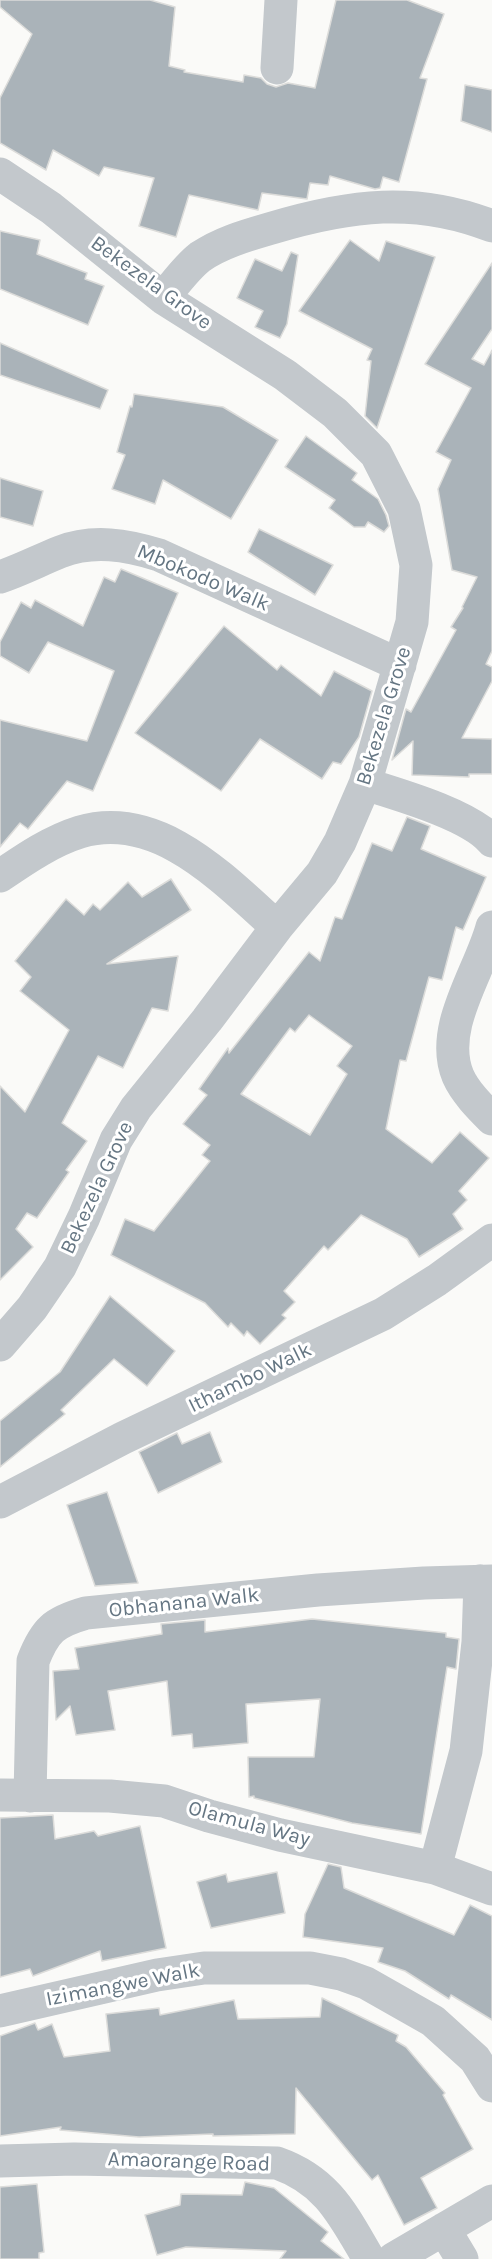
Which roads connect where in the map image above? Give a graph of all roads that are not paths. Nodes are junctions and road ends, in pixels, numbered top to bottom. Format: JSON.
{"nodes":[{"id":1,"x":281,"y":0,"type":"edge"},
{"id":2,"x":277,"y":68,"type":"dead end"},
{"id":3,"x":2,"y":179,"type":"edge"},
{"id":4,"x":492,"y":226,"type":"edge"},
{"id":5,"x":163,"y":298,"type":"junction"},
{"id":6,"x":0,"y":577,"type":"edge"},
{"id":7,"x":400,"y":665,"type":"junction"},
{"id":8,"x":365,"y":784,"type":"junction"},
{"id":9,"x":492,"y":841,"type":"edge"},
{"id":10,"x":0,"y":876,"type":"edge"},
{"id":11,"x":277,"y":927,"type":"junction"},
{"id":12,"x":492,"y":927,"type":"edge"},
{"id":13,"x":492,"y":1119,"type":"edge"},
{"id":14,"x":492,"y":1240,"type":"edge"},
{"id":15,"x":0,"y":1345,"type":"edge"},
{"id":16,"x":0,"y":1502,"type":"edge"},
{"id":17,"x":486,"y":1581,"type":"edge"},
{"id":18,"x":15,"y":1795,"type":"edge"},
{"id":19,"x":435,"y":1868,"type":"junction"},
{"id":20,"x":492,"y":1889,"type":"edge"},
{"id":21,"x":0,"y":2011,"type":"edge"},
{"id":22,"x":492,"y":2086,"type":"edge"},
{"id":23,"x":0,"y":2161,"type":"edge"},
{"id":24,"x":492,"y":2201,"type":"edge"},
{"id":25,"x":444,"y":2229,"type":"junction"},
{"id":26,"x":369,"y":2259,"type":"edge"},
{"id":27,"x":393,"y":2259,"type":"edge"},
{"id":28,"x":462,"y":2259,"type":"edge"}],
"edges":[{"from":1,"to":2,"type":"street"},
{"from":3,"to":5,"type":"street","name":"Bekezela Grove"},
{"from":4,"to":5,"type":"street"},
{"from":5,"to":7,"type":"street","name":"Bekezela Grove"},
{"from":6,"to":7,"type":"street","name":"Mbokodo Walk"},
{"from":7,"to":8,"type":"street","name":"Bekezela Grove"},
{"from":8,"to":9,"type":"street"},
{"from":8,"to":11,"type":"street","name":"Bekezela Grove"},
{"from":10,"to":11,"type":"street"},
{"from":11,"to":15,"type":"street","name":"Bekezela Grove"},
{"from":12,"to":13,"type":"street"},
{"from":14,"to":16,"type":"street","name":"Ithambo Walk"},
{"from":17,"to":18,"type":"street","name":"Obhanana Walk"},
{"from":17,"to":19,"type":"street"},
{"from":18,"to":19,"type":"street","name":"Olamula Way"},
{"from":19,"to":20,"type":"street","name":"Olamula Way"},
{"from":21,"to":22,"type":"street","name":"Izimangwe Walk"},
{"from":23,"to":26,"type":"street","name":"Amaorange Road"},
{"from":24,"to":25,"type":"street"},
{"from":25,"to":27,"type":"street"},
{"from":25,"to":28,"type":"street"}]}
